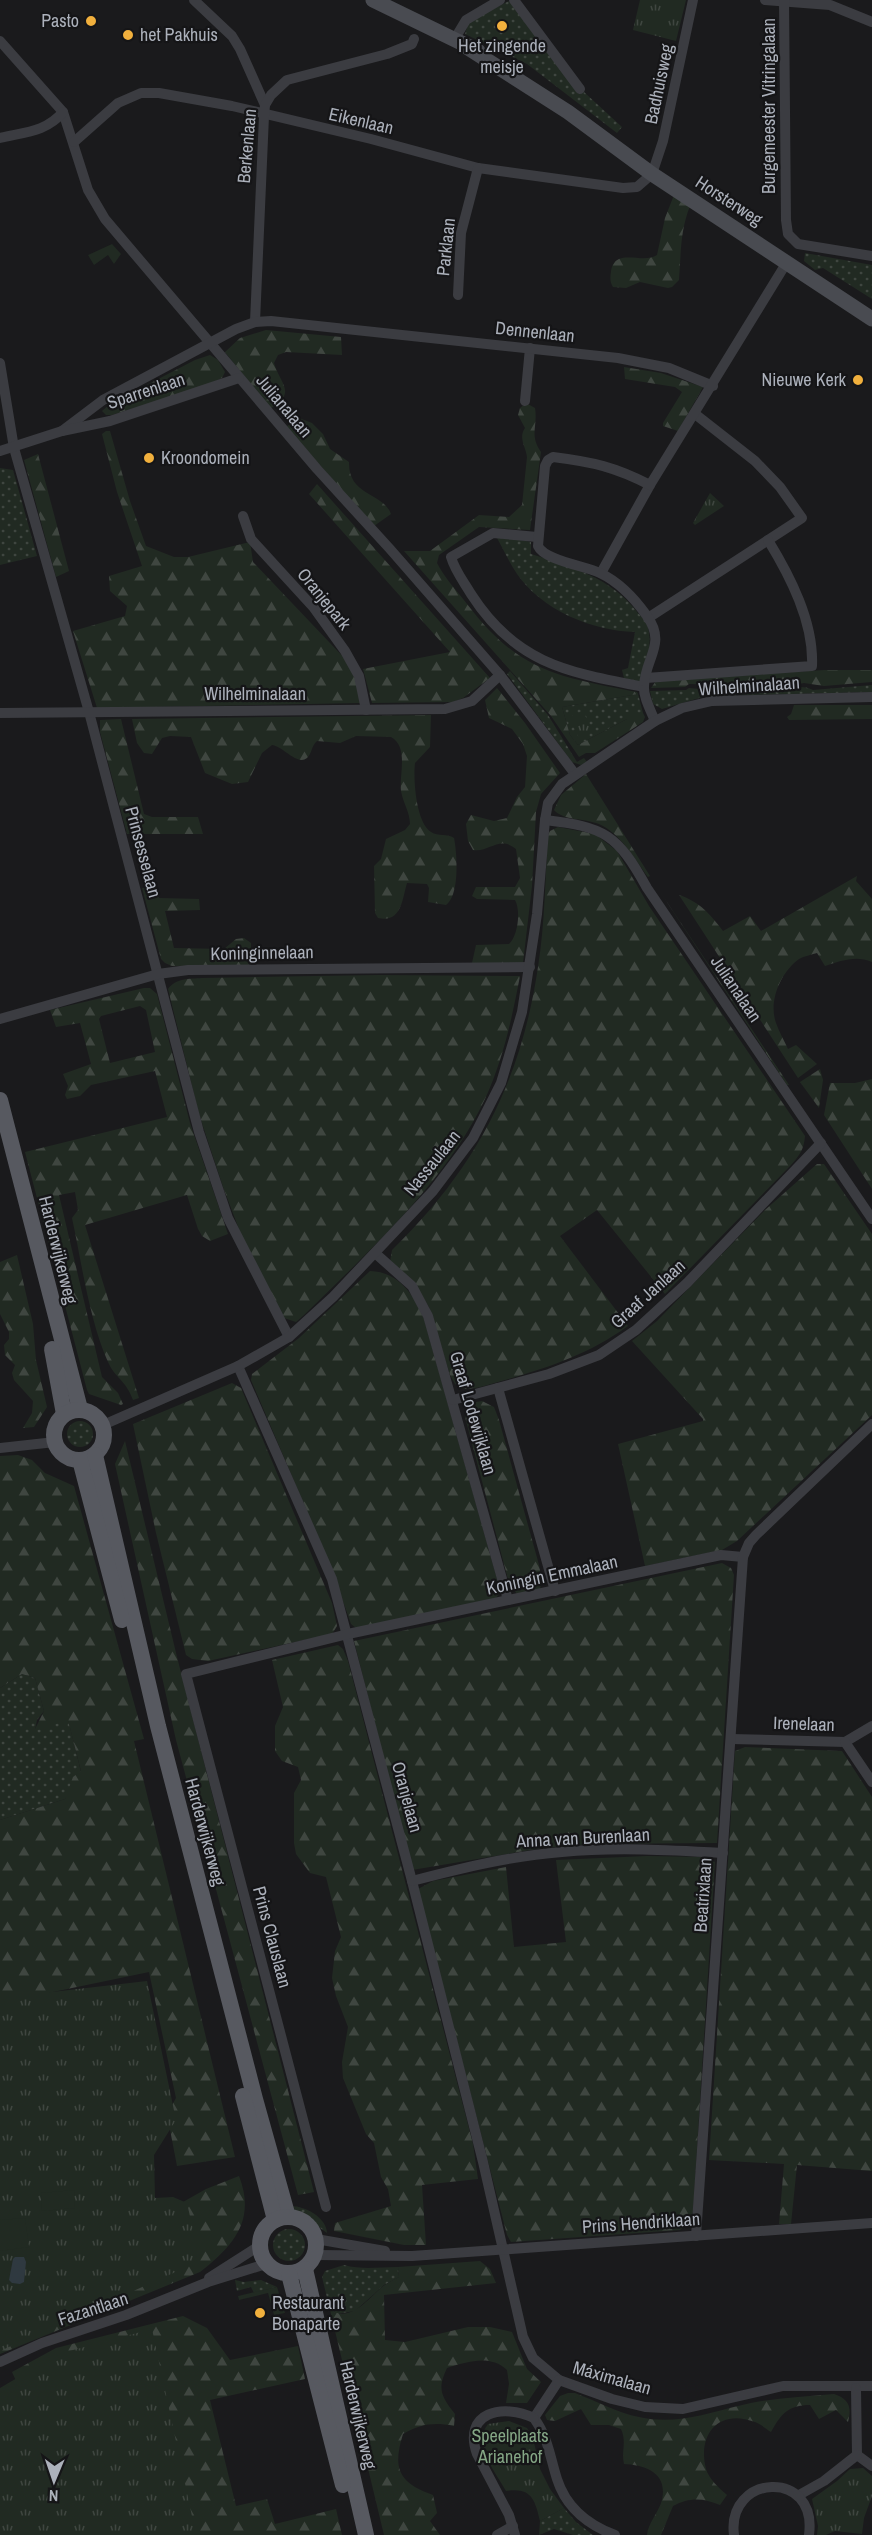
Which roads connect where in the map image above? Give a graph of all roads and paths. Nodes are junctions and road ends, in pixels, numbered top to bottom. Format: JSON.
{"nodes":[{"id":1,"x":194,"y":0,"type":"edge"},
{"id":2,"x":373,"y":0,"type":"edge"},
{"id":3,"x":500,"y":0,"type":"edge"},
{"id":4,"x":514,"y":0,"type":"edge"},
{"id":5,"x":693,"y":0,"type":"edge"},
{"id":6,"x":765,"y":0,"type":"edge"},
{"id":7,"x":784,"y":1,"type":"edge"},
{"id":8,"x":872,"y":22,"type":"edge"},
{"id":9,"x":414,"y":39,"type":"dead end"},
{"id":10,"x":454,"y":40,"type":"junction"},
{"id":11,"x":1,"y":45,"type":"edge"},
{"id":12,"x":580,"y":89,"type":"dead end"},
{"id":13,"x":265,"y":110,"type":"junction"},
{"id":14,"x":63,"y":112,"type":"junction"},
{"id":15,"x":0,"y":138,"type":"edge"},
{"id":16,"x":74,"y":142,"type":"junction"},
{"id":17,"x":478,"y":168,"type":"junction"},
{"id":18,"x":652,"y":174,"type":"junction"},
{"id":19,"x":872,"y":256,"type":"edge"},
{"id":20,"x":787,"y":262,"type":"junction"},
{"id":21,"x":458,"y":295,"type":"dead end"},
{"id":22,"x":872,"y":319,"type":"edge"},
{"id":23,"x":255,"y":322,"type":"junction"},
{"id":24,"x":210,"y":343,"type":"junction"},
{"id":25,"x":530,"y":348,"type":"junction"},
{"id":26,"x":0,"y":363,"type":"edge"},
{"id":27,"x":239,"y":378,"type":"junction"},
{"id":28,"x":713,"y":386,"type":"junction"},
{"id":29,"x":525,"y":401,"type":"dead end"},
{"id":30,"x":695,"y":414,"type":"junction"},
{"id":31,"x":62,"y":431,"type":"junction"},
{"id":32,"x":14,"y":448,"type":"junction"},
{"id":33,"x":0,"y":451,"type":"edge"},
{"id":34,"x":651,"y":485,"type":"junction"},
{"id":35,"x":243,"y":516,"type":"dead end"},
{"id":36,"x":537,"y":537,"type":"junction"},
{"id":37,"x":768,"y":540,"type":"junction"},
{"id":38,"x":601,"y":573,"type":"junction"},
{"id":39,"x":648,"y":618,"type":"junction"},
{"id":40,"x":500,"y":675,"type":"junction"},
{"id":41,"x":645,"y":682,"type":"junction"},
{"id":42,"x":872,"y":697,"type":"edge"},
{"id":43,"x":366,"y":710,"type":"junction"},
{"id":44,"x":89,"y":712,"type":"junction"},
{"id":45,"x":0,"y":713,"type":"edge"},
{"id":46,"x":655,"y":721,"type":"junction"},
{"id":47,"x":575,"y":774,"type":"junction"},
{"id":48,"x":544,"y":820,"type":"junction"},
{"id":49,"x":530,"y":967,"type":"junction"},
{"id":50,"x":158,"y":974,"type":"junction"},
{"id":51,"x":0,"y":1019,"type":"edge"},
{"id":52,"x":0,"y":1100,"type":"edge"},
{"id":53,"x":0,"y":1130,"type":"edge"},
{"id":54,"x":821,"y":1143,"type":"junction"},
{"id":55,"x":872,"y":1219,"type":"edge"},
{"id":56,"x":375,"y":1253,"type":"junction"},
{"id":57,"x":288,"y":1337,"type":"junction"},
{"id":58,"x":238,"y":1366,"type":"junction"},
{"id":59,"x":498,"y":1388,"type":"junction"},
{"id":60,"x":453,"y":1400,"type":"junction"},
{"id":61,"x":72,"y":1412,"type":"junction"},
{"id":62,"x":872,"y":1424,"type":"edge"},
{"id":63,"x":103,"y":1425,"type":"junction"},
{"id":64,"x":55,"y":1442,"type":"junction"},
{"id":65,"x":0,"y":1448,"type":"edge"},
{"id":66,"x":87,"y":1457,"type":"junction"},
{"id":67,"x":742,"y":1557,"type":"junction"},
{"id":68,"x":555,"y":1591,"type":"junction"},
{"id":69,"x":508,"y":1600,"type":"junction"},
{"id":70,"x":348,"y":1634,"type":"junction"},
{"id":71,"x":186,"y":1674,"type":"joint"},
{"id":72,"x":872,"y":1726,"type":"edge"},
{"id":73,"x":731,"y":1738,"type":"junction"},
{"id":74,"x":845,"y":1742,"type":"junction"},
{"id":75,"x":872,"y":1782,"type":"edge"},
{"id":76,"x":723,"y":1853,"type":"junction"},
{"id":77,"x":412,"y":1881,"type":"junction"},
{"id":78,"x":326,"y":2207,"type":"dead end"},
{"id":79,"x":281,"y":2218,"type":"junction"},
{"id":80,"x":872,"y":2223,"type":"edge"},
{"id":81,"x":696,"y":2236,"type":"junction"},
{"id":82,"x":260,"y":2246,"type":"junction"},
{"id":83,"x":503,"y":2250,"type":"junction"},
{"id":84,"x":306,"y":2259,"type":"junction"},
{"id":85,"x":266,"y":2264,"type":"junction"},
{"id":86,"x":196,"y":2287,"type":"junction"},
{"id":87,"x":0,"y":2362,"type":"edge"},
{"id":88,"x":559,"y":2380,"type":"junction"},
{"id":89,"x":872,"y":2386,"type":"edge"},
{"id":90,"x":856,"y":2388,"type":"junction"},
{"id":91,"x":534,"y":2418,"type":"junction"},
{"id":92,"x":857,"y":2455,"type":"junction"},
{"id":93,"x":872,"y":2466,"type":"edge"},
{"id":94,"x":799,"y":2495,"type":"junction"},
{"id":95,"x":514,"y":2530,"type":"edge"},
{"id":96,"x":356,"y":2535,"type":"edge"},
{"id":97,"x":366,"y":2535,"type":"edge"},
{"id":98,"x":497,"y":2535,"type":"edge"},
{"id":99,"x":615,"y":2535,"type":"edge"},
{"id":100,"x":734,"y":2535,"type":"edge"},
{"id":101,"x":809,"y":2535,"type":"edge"}],
"edges":[{"from":1,"to":13,"type":"street"},
{"from":2,"to":10,"type":"main road","name":"Horsterweg"},
{"from":3,"to":10,"type":"street"},
{"from":4,"to":12,"type":"street"},
{"from":5,"to":18,"type":"street","name":"Badhuisweg"},
{"from":6,"to":7,"type":"street"},
{"from":7,"to":8,"type":"street"},
{"from":7,"to":19,"type":"street","name":"Burgemeester Vitringalaan"},
{"from":9,"to":13,"type":"street","name":"Berkenlaan"},
{"from":10,"to":18,"type":"main road","name":"Horsterweg"},
{"from":11,"to":14,"type":"street","name":"Julianalaan"},
{"from":13,"to":16,"type":"street","name":"Eikenlaan"},
{"from":13,"to":17,"type":"street","name":"Eikenlaan"},
{"from":13,"to":23,"type":"street","name":"Berkenlaan"},
{"from":14,"to":15,"type":"street"},
{"from":14,"to":16,"type":"street","name":"Julianalaan"},
{"from":16,"to":24,"type":"street","name":"Julianalaan"},
{"from":17,"to":18,"type":"street","name":"Eikenlaan"},
{"from":17,"to":21,"type":"street","name":"Parklaan"},
{"from":18,"to":20,"type":"main road","name":"Horsterweg"},
{"from":20,"to":22,"type":"main road","name":"Horsterweg"},
{"from":20,"to":28,"type":"street"},
{"from":23,"to":24,"type":"street","name":"Dennenlaan"},
{"from":23,"to":25,"type":"street","name":"Dennenlaan"},
{"from":24,"to":27,"type":"street","name":"Julianalaan"},
{"from":24,"to":31,"type":"street","name":"Sparrenlaan"},
{"from":25,"to":28,"type":"street","name":"Dennenlaan"},
{"from":25,"to":29,"type":"street"},
{"from":26,"to":32,"type":"street","name":"Prinsesselaan"},
{"from":27,"to":31,"type":"street","name":"Sparrenlaan"},
{"from":27,"to":40,"type":"street","name":"Julianalaan"},
{"from":28,"to":30,"type":"street"},
{"from":30,"to":34,"type":"street"},
{"from":30,"to":37,"type":"street"},
{"from":31,"to":32,"type":"street","name":"Sparrenlaan"},
{"from":32,"to":33,"type":"street","name":"Sparrenlaan"},
{"from":32,"to":44,"type":"street","name":"Prinsesselaan"},
{"from":34,"to":36,"type":"street"},
{"from":34,"to":38,"type":"street"},
{"from":35,"to":43,"type":"street","name":"Oranjepark"},
{"from":36,"to":38,"type":"street"},
{"from":36,"to":41,"type":"street"},
{"from":37,"to":39,"type":"street"},
{"from":37,"to":41,"type":"street"},
{"from":38,"to":39,"type":"street"},
{"from":39,"to":41,"type":"street"},
{"from":40,"to":43,"type":"street","name":"Wilhelminalaan"},
{"from":40,"to":47,"type":"street","name":"Julianalaan"},
{"from":41,"to":46,"type":"street"},
{"from":42,"to":46,"type":"street","name":"Wilhelminalaan"},
{"from":43,"to":44,"type":"street","name":"Wilhelminalaan"},
{"from":44,"to":45,"type":"street","name":"Wilhelminalaan"},
{"from":44,"to":50,"type":"street","name":"Prinsesselaan"},
{"from":46,"to":47,"type":"street","name":"Wilhelminalaan"},
{"from":47,"to":48,"type":"street","name":"Nassaulaan"},
{"from":48,"to":49,"type":"street","name":"Nassaulaan"},
{"from":48,"to":54,"type":"street","name":"Julianalaan"},
{"from":49,"to":50,"type":"street","name":"Koninginnelaan"},
{"from":49,"to":56,"type":"street","name":"Nassaulaan"},
{"from":50,"to":51,"type":"street","name":"Koninginnelaan"},
{"from":50,"to":57,"type":"street","name":"Prinsesselaan"},
{"from":52,"to":61,"type":"main road","name":"Harderwijkerweg"},
{"from":53,"to":61,"type":"main road","name":"Harderwijkerweg"},
{"from":54,"to":55,"type":"street","name":"Julianalaan"},
{"from":54,"to":59,"type":"street","name":"Graaf Janlaan"},
{"from":56,"to":57,"type":"street","name":"Nassaulaan"},
{"from":56,"to":60,"type":"street","name":"Graaf Lodewijklaan"},
{"from":57,"to":58,"type":"street","name":"Nassaulaan"},
{"from":58,"to":63,"type":"street","name":"Nassaulaan"},
{"from":58,"to":70,"type":"street","name":"Oranjelaan"},
{"from":59,"to":60,"type":"street","name":"Graaf Janlaan"},
{"from":59,"to":68,"type":"street","name":"Graaf Lodewijklaan"},
{"from":60,"to":69,"type":"street","name":"Graaf Lodewijklaan"},
{"from":61,"to":63,"type":"main road"},
{"from":61,"to":64,"type":"main road"},
{"from":62,"to":67,"type":"street"},
{"from":63,"to":66,"type":"main road"},
{"from":64,"to":65,"type":"street"},
{"from":64,"to":66,"type":"main road"},
{"from":66,"to":79,"type":"main road","name":"Harderwijkerweg"},
{"from":67,"to":68,"type":"street","name":"Koningin Emmalaan"},
{"from":67,"to":73,"type":"street","name":"Beatrixlaan"},
{"from":68,"to":69,"type":"street","name":"Koningin Emmalaan"},
{"from":69,"to":70,"type":"street","name":"Koningin Emmalaan"},
{"from":70,"to":71,"type":"street","name":"Koningin Emmalaan"},
{"from":70,"to":77,"type":"street","name":"Oranjelaan"},
{"from":71,"to":78,"type":"street","name":"Prins Clauslaan"},
{"from":72,"to":74,"type":"street","name":"Irenelaan"},
{"from":73,"to":74,"type":"street","name":"Irenelaan"},
{"from":73,"to":76,"type":"street","name":"Beatrixlaan"},
{"from":74,"to":75,"type":"street"},
{"from":76,"to":77,"type":"street","name":"Anna van Burenlaan"},
{"from":76,"to":81,"type":"street","name":"Beatrixlaan"},
{"from":77,"to":83,"type":"street","name":"Oranjelaan"},
{"from":79,"to":82,"type":"main road"},
{"from":79,"to":84,"type":"main road"},
{"from":80,"to":81,"type":"street","name":"Prins Hendriklaan"},
{"from":81,"to":83,"type":"street","name":"Prins Hendriklaan"},
{"from":82,"to":85,"type":"main road"},
{"from":82,"to":86,"type":"street","name":"Fazantlaan"},
{"from":83,"to":84,"type":"street","name":"Prins Hendriklaan"},
{"from":83,"to":88,"type":"street","name":"Máximalaan"},
{"from":84,"to":85,"type":"main road"},
{"from":84,"to":96,"type":"main road","name":"Harderwijkerweg"},
{"from":84,"to":97,"type":"main road","name":"Harderwijkerweg"},
{"from":85,"to":86,"type":"street","name":"Fazantlaan"},
{"from":86,"to":87,"type":"street","name":"Fazantlaan"},
{"from":88,"to":90,"type":"street","name":"Máximalaan"},
{"from":88,"to":91,"type":"street"},
{"from":89,"to":90,"type":"street","name":"Máximalaan"},
{"from":90,"to":92,"type":"street"},
{"from":91,"to":95,"type":"street"},
{"from":91,"to":99,"type":"street"},
{"from":92,"to":93,"type":"street"},
{"from":92,"to":94,"type":"street"},
{"from":94,"to":100,"type":"street"},
{"from":94,"to":101,"type":"street"},
{"from":95,"to":98,"type":"street"}]}
